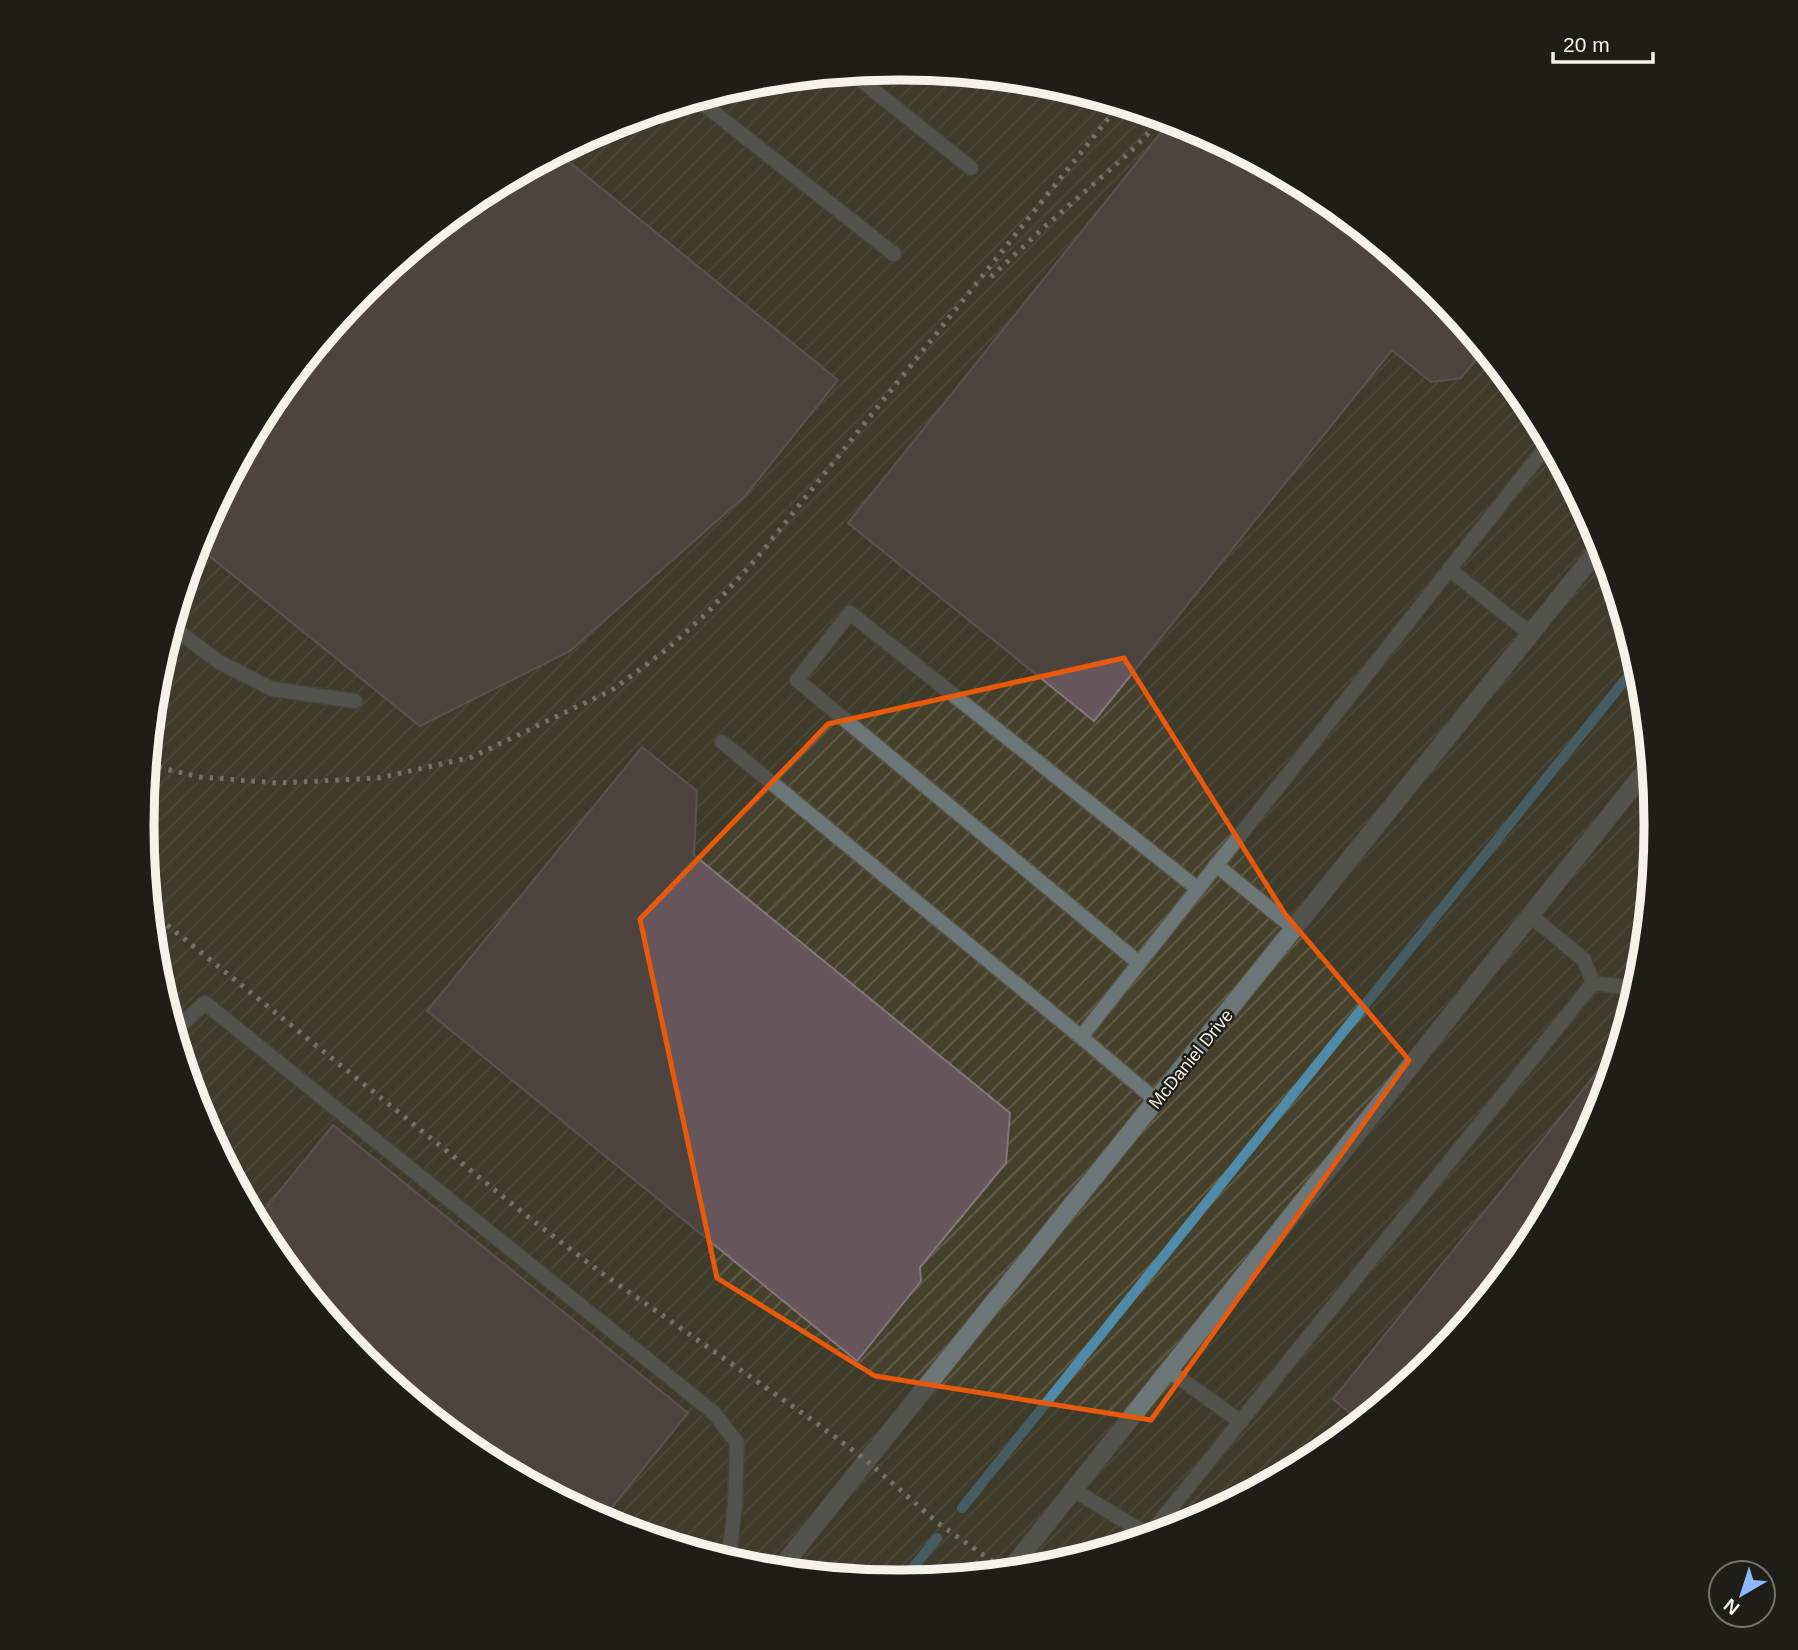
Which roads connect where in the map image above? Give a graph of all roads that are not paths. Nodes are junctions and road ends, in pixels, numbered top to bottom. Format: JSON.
{"nodes":[{"id":1,"x":863,"y":81,"type":"edge"},
{"id":2,"x":705,"y":106,"type":"edge"},
{"id":3,"x":971,"y":168,"type":"dead end"},
{"id":4,"x":894,"y":254,"type":"dead end"},
{"id":5,"x":1543,"y":451,"type":"edge"},
{"id":6,"x":1593,"y":557,"type":"edge"},
{"id":7,"x":1449,"y":569,"type":"junction"},
{"id":8,"x":180,"y":632,"type":"edge"},
{"id":9,"x":1532,"y":635,"type":"junction"},
{"id":10,"x":355,"y":701,"type":"dead end"},
{"id":11,"x":722,"y":743,"type":"dead end"},
{"id":12,"x":1642,"y":775,"type":"edge"},
{"id":13,"x":1216,"y":865,"type":"junction"},
{"id":14,"x":1198,"y":889,"type":"junction"},
{"id":15,"x":1530,"y":915,"type":"junction"},
{"id":16,"x":1295,"y":929,"type":"junction"},
{"id":17,"x":1139,"y":963,"type":"junction"},
{"id":18,"x":1593,"y":983,"type":"junction"},
{"id":19,"x":1625,"y":987,"type":"edge"},
{"id":20,"x":182,"y":1024,"type":"edge"},
{"id":21,"x":1080,"y":1037,"type":"junction"},
{"id":22,"x":1157,"y":1101,"type":"junction"},
{"id":23,"x":1168,"y":1370,"type":"junction"},
{"id":24,"x":1241,"y":1422,"type":"junction"},
{"id":25,"x":1072,"y":1489,"type":"junction"},
{"id":26,"x":1162,"y":1521,"type":"edge"},
{"id":27,"x":1140,"y":1529,"type":"edge"},
{"id":28,"x":731,"y":1550,"type":"edge"},
{"id":29,"x":1018,"y":1559,"type":"edge"},
{"id":30,"x":787,"y":1560,"type":"edge"}],
"edges":[{"from":1,"to":3,"type":"lane"},
{"from":2,"to":4,"type":"lane"},
{"from":5,"to":7,"type":"lane"},
{"from":6,"to":9,"type":"street","name":"McDaniel Drive"},
{"from":7,"to":9,"type":"lane"},
{"from":7,"to":13,"type":"lane"},
{"from":8,"to":10,"type":"lane"},
{"from":9,"to":16,"type":"street","name":"McDaniel Drive"},
{"from":11,"to":21,"type":"lane"},
{"from":12,"to":15,"type":"street"},
{"from":13,"to":14,"type":"lane"},
{"from":13,"to":16,"type":"lane"},
{"from":14,"to":17,"type":"lane"},
{"from":14,"to":17,"type":"lane"},
{"from":15,"to":18,"type":"lane"},
{"from":15,"to":23,"type":"street"},
{"from":16,"to":22,"type":"street","name":"McDaniel Drive"},
{"from":17,"to":21,"type":"lane"},
{"from":18,"to":19,"type":"lane"},
{"from":18,"to":24,"type":"lane"},
{"from":20,"to":28,"type":"lane"},
{"from":21,"to":22,"type":"lane"},
{"from":22,"to":30,"type":"street","name":"McDaniel Drive"},
{"from":23,"to":24,"type":"lane"},
{"from":23,"to":25,"type":"street"},
{"from":24,"to":26,"type":"lane"},
{"from":25,"to":27,"type":"lane"},
{"from":25,"to":29,"type":"street"}]}
